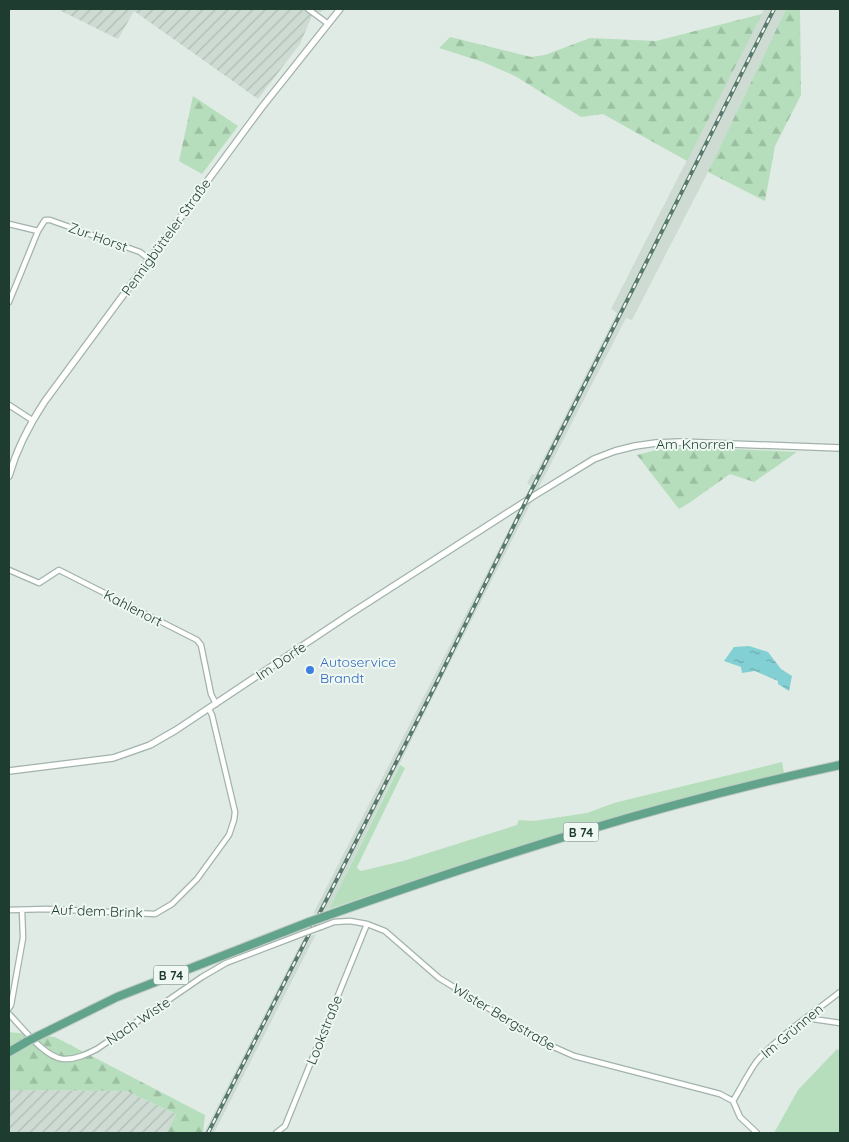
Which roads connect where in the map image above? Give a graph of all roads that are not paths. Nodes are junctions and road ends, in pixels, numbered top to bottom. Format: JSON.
{"nodes":[{"id":1,"x":308,"y":9,"type":"edge"},
{"id":2,"x":340,"y":9,"type":"edge"},
{"id":3,"x":327,"y":23,"type":"junction"},
{"id":4,"x":9,"y":224,"type":"edge"},
{"id":5,"x":38,"y":231,"type":"junction"},
{"id":6,"x":150,"y":260,"type":"junction"},
{"id":7,"x":9,"y":302,"type":"edge"},
{"id":8,"x":9,"y":405,"type":"edge"},
{"id":9,"x":32,"y":420,"type":"junction"},
{"id":10,"x":840,"y":448,"type":"edge"},
{"id":11,"x":9,"y":476,"type":"edge"},
{"id":12,"x":532,"y":496,"type":"joint"},
{"id":13,"x":9,"y":570,"type":"edge"},
{"id":14,"x":216,"y":704,"type":"junction"},
{"id":15,"x":209,"y":709,"type":"junction"},
{"id":16,"x":840,"y":765,"type":"edge"},
{"id":17,"x":9,"y":771,"type":"edge"},
{"id":18,"x":9,"y":910,"type":"edge"},
{"id":19,"x":22,"y":910,"type":"junction"},
{"id":20,"x":367,"y":924,"type":"junction"},
{"id":21,"x":321,"y":926,"type":"joint"},
{"id":22,"x":840,"y":992,"type":"edge"},
{"id":23,"x":9,"y":1008,"type":"edge"},
{"id":24,"x":9,"y":1014,"type":"edge"},
{"id":25,"x":806,"y":1018,"type":"junction"},
{"id":26,"x":840,"y":1023,"type":"edge"},
{"id":27,"x":9,"y":1052,"type":"edge"},
{"id":28,"x":733,"y":1101,"type":"junction"},
{"id":29,"x":276,"y":1133,"type":"edge"},
{"id":30,"x":756,"y":1133,"type":"edge"}],
"edges":[{"from":1,"to":3,"type":"street"},
{"from":2,"to":3,"type":"street","name":"Pennigbütteler Straße"},
{"from":3,"to":6,"type":"street","name":"Pennigbütteler Straße"},
{"from":4,"to":5,"type":"street"},
{"from":5,"to":6,"type":"street","name":"Zur Horst"},
{"from":5,"to":7,"type":"street"},
{"from":6,"to":9,"type":"street","name":"Pennigbütteler Straße"},
{"from":8,"to":9,"type":"street"},
{"from":9,"to":11,"type":"street","name":"Pennigbütteler Straße"},
{"from":10,"to":12,"type":"street","name":"Am Knorren"},
{"from":12,"to":14,"type":"street","name":"Im Dorfe"},
{"from":13,"to":14,"type":"street","name":"Kahlenort"},
{"from":14,"to":15,"type":"street","name":"Im Dorfe"},
{"from":15,"to":17,"type":"street","name":"Im Dorfe"},
{"from":15,"to":19,"type":"street","name":"Auf dem Brink"},
{"from":16,"to":27,"type":"main road","number":"B 74","bridge":true},
{"from":18,"to":19,"type":"street","name":"Auf dem Brink"},
{"from":19,"to":23,"type":"street"},
{"from":20,"to":21,"type":"street","name":"Wister Bergstraße"},
{"from":20,"to":28,"type":"street","name":"Wister Bergstraße"},
{"from":20,"to":29,"type":"street","name":"Lookstraße"},
{"from":21,"to":24,"type":"street","name":"Nach Wiste","bridge":true},
{"from":22,"to":25,"type":"street","name":"Im Grünnen"},
{"from":25,"to":26,"type":"street"},
{"from":25,"to":28,"type":"street","name":"Im Grünnen"},
{"from":28,"to":30,"type":"street"}]}
